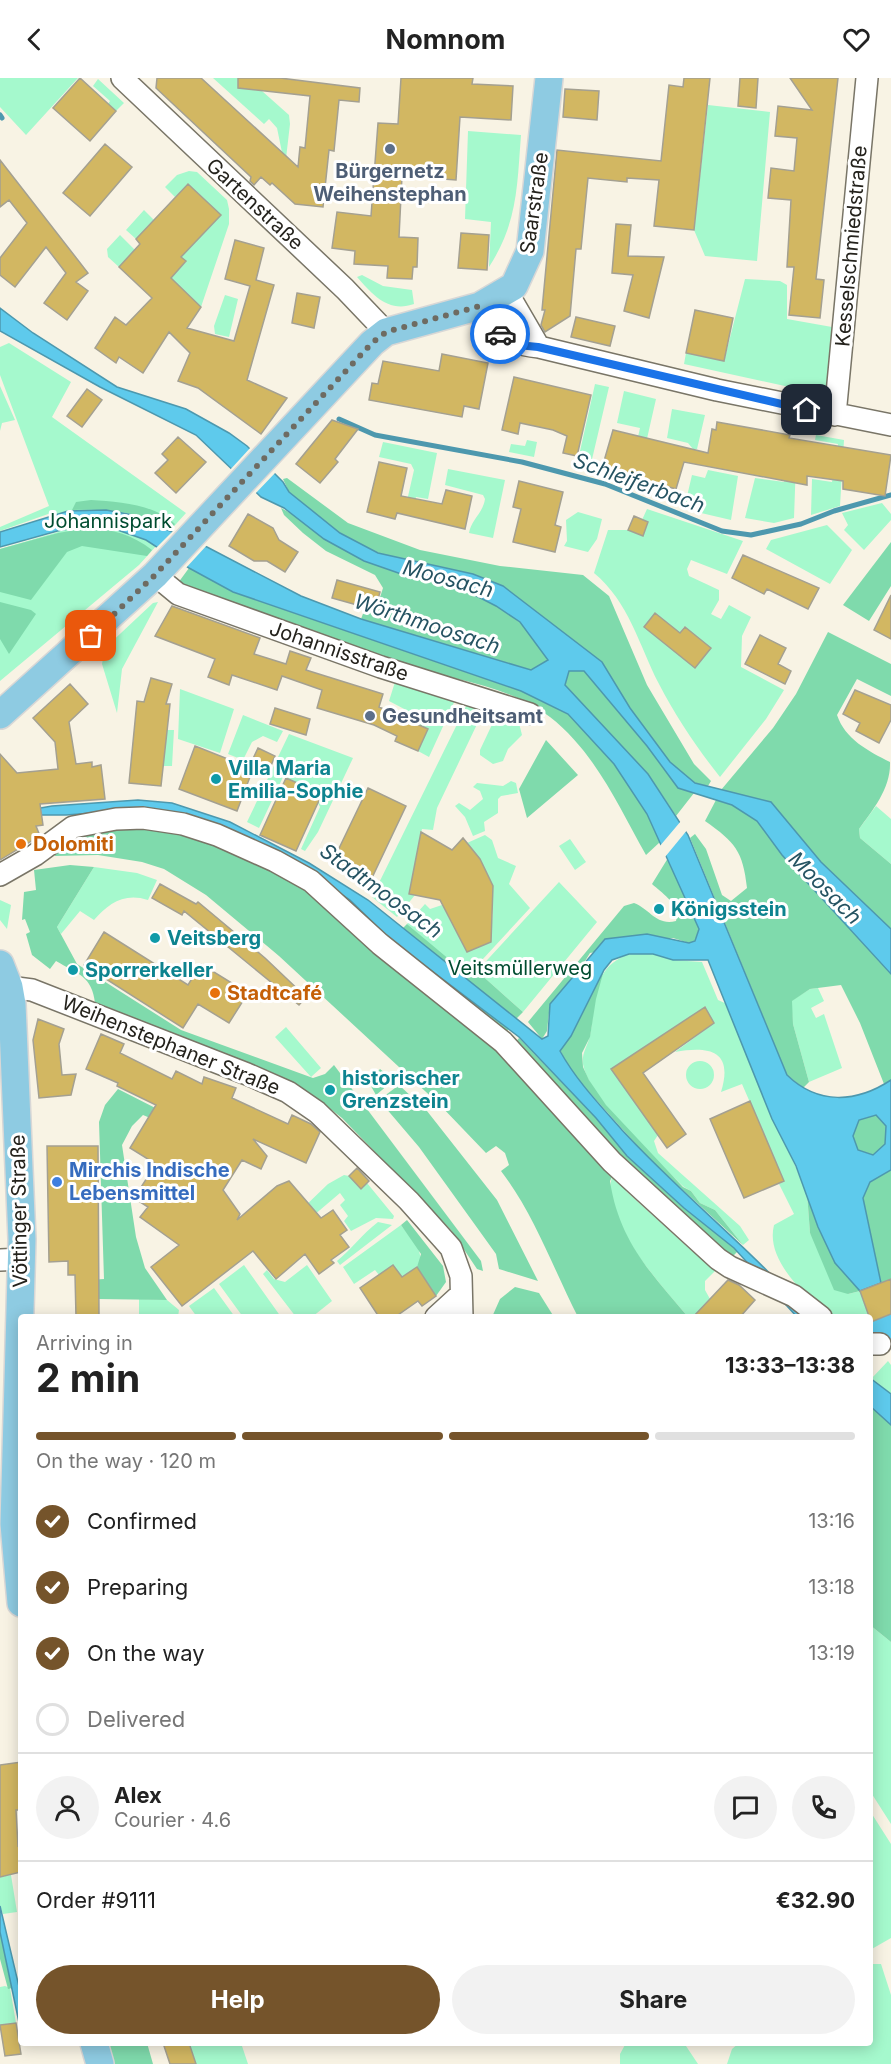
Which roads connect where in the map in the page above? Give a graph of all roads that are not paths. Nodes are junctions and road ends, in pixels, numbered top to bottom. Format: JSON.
{"nodes":[{"id":1,"x":122,"y":78,"type":"edge"},
{"id":2,"x":549,"y":78,"type":"edge"},
{"id":3,"x":867,"y":78,"type":"edge"},
{"id":4,"x":507,"y":292,"type":"junction"},
{"id":5,"x":480,"y":306,"type":"junction"},
{"id":6,"x":386,"y":332,"type":"junction"},
{"id":7,"x":538,"y":347,"type":"junction"},
{"id":8,"x":835,"y":415,"type":"junction"},
{"id":9,"x":891,"y":425,"type":"edge"},
{"id":10,"x":161,"y":568,"type":"junction"},
{"id":11,"x":530,"y":714,"type":"dead end"},
{"id":12,"x":0,"y":715,"type":"edge"},
{"id":13,"x":0,"y":875,"type":"edge"},
{"id":14,"x":5,"y":976,"type":"edge"},
{"id":15,"x":8,"y":1105,"type":"edge"},
{"id":16,"x":11,"y":1260,"type":"edge"},
{"id":17,"x":461,"y":1307,"type":"edge"},
{"id":18,"x":444,"y":1314,"type":"edge"},
{"id":19,"x":817,"y":1314,"type":"edge"},
{"id":20,"x":8,"y":1563,"type":"edge"},
{"id":21,"x":18,"y":1594,"type":"edge"},
{"id":22,"x":95,"y":2046,"type":"edge"},
{"id":23,"x":100,"y":2064,"type":"edge"}],
"edges":[{"from":1,"to":6,"type":"street","name":"Gartenstraße"},
{"from":2,"to":4,"type":"main road","name":"Saarstraße"},
{"from":3,"to":8,"type":"street","name":"Kesselschmiedstraße"},
{"from":4,"to":5,"type":"main road"},
{"from":4,"to":7,"type":"street"},
{"from":5,"to":6,"type":"main road"},
{"from":5,"to":7,"type":"street"},
{"from":6,"to":10,"type":"main road"},
{"from":7,"to":8,"type":"street"},
{"from":8,"to":9,"type":"street"},
{"from":10,"to":11,"type":"street","name":"Johannisstraße"},
{"from":10,"to":12,"type":"main road"},
{"from":13,"to":19,"type":"street"},
{"from":14,"to":15,"type":"main road","name":"Vöttinger Straße"},
{"from":14,"to":17,"type":"street","name":"Weihenstephaner Straße"},
{"from":15,"to":16,"type":"main road","name":"Vöttinger Straße"},
{"from":16,"to":20,"type":"main road","name":"Vöttinger Straße"},
{"from":17,"to":18,"type":"street"},
{"from":20,"to":21,"type":"main road","name":"Vöttinger Straße"},
{"from":22,"to":23,"type":"main road"}]}
